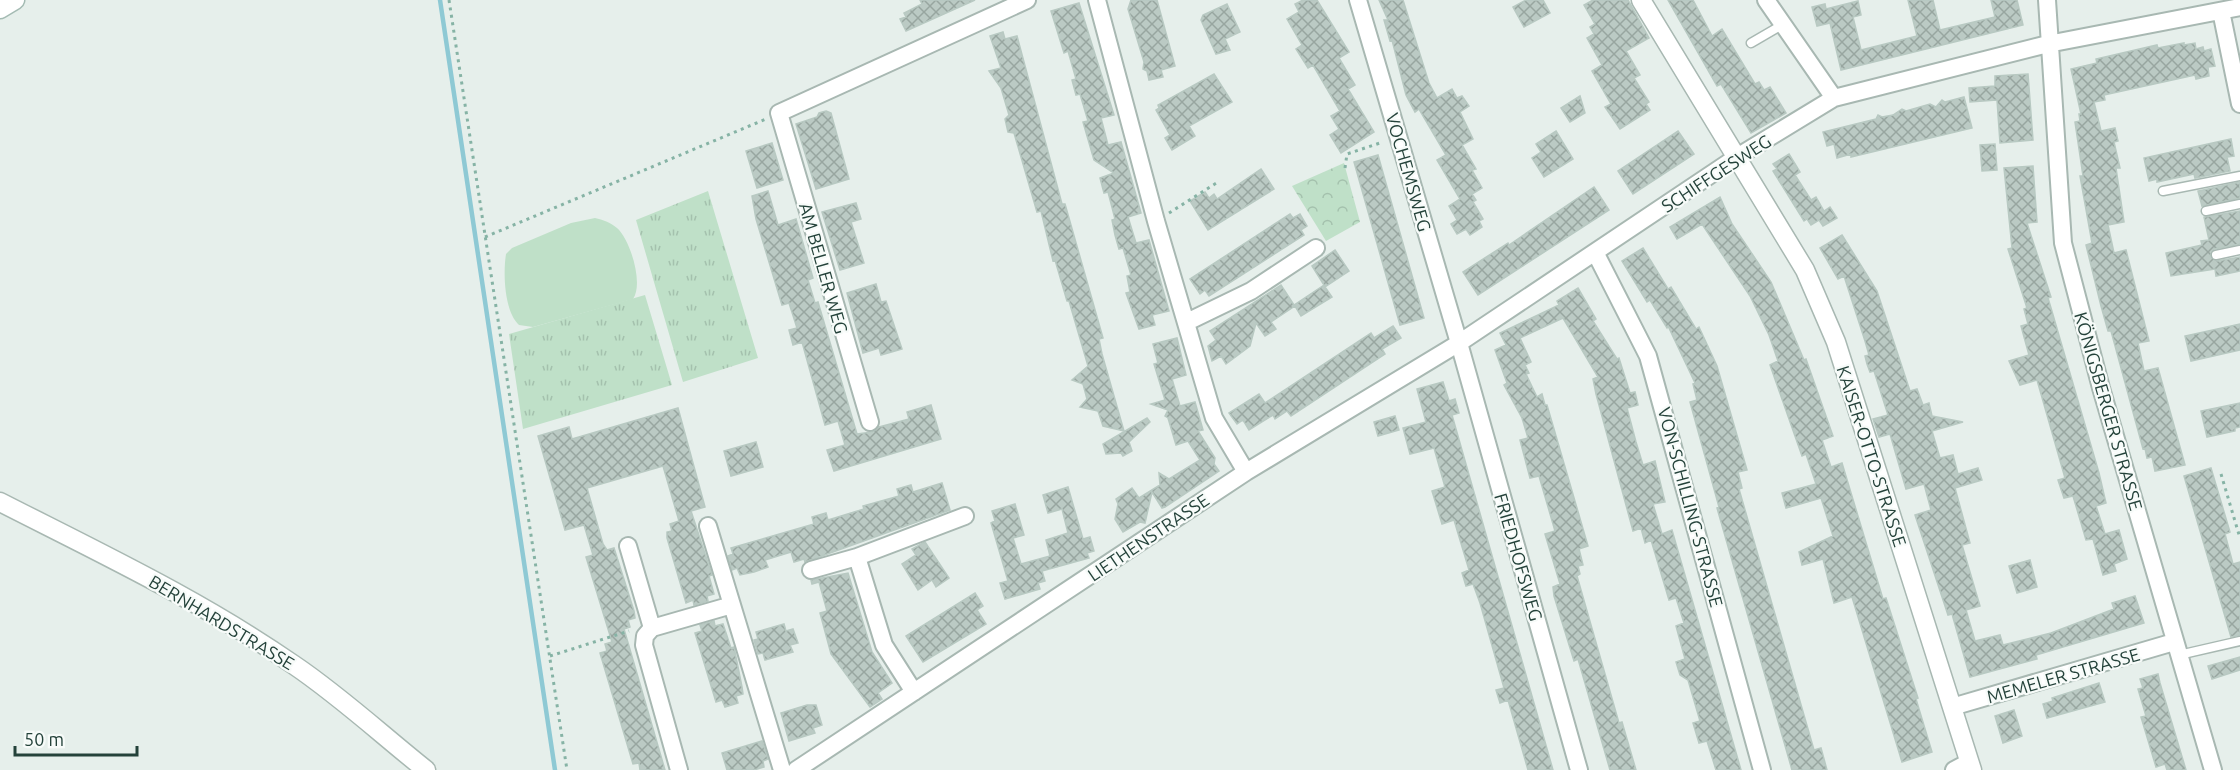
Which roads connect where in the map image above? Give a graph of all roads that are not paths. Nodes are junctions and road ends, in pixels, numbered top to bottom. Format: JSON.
{"nodes":[{"id":1,"x":15,"y":0,"type":"edge"},
{"id":2,"x":1027,"y":0,"type":"edge"},
{"id":3,"x":1096,"y":0,"type":"edge"},
{"id":4,"x":1358,"y":0,"type":"edge"},
{"id":5,"x":1641,"y":0,"type":"edge"},
{"id":6,"x":1766,"y":0,"type":"edge"},
{"id":7,"x":2047,"y":0,"type":"edge"},
{"id":8,"x":2240,"y":7,"type":"edge"},
{"id":9,"x":0,"y":9,"type":"edge"},
{"id":10,"x":2221,"y":11,"type":"junction"},
{"id":11,"x":1782,"y":25,"type":"junction"},
{"id":12,"x":1751,"y":43,"type":"dead end"},
{"id":13,"x":2048,"y":44,"type":"junction"},
{"id":14,"x":1834,"y":98,"type":"junction"},
{"id":15,"x":2240,"y":104,"type":"edge"},
{"id":16,"x":1737,"y":157,"type":"junction"},
{"id":17,"x":2240,"y":176,"type":"edge"},
{"id":18,"x":2163,"y":191,"type":"dead end"},
{"id":19,"x":2240,"y":204,"type":"edge"},
{"id":20,"x":2206,"y":210,"type":"dead end"},
{"id":21,"x":1316,"y":248,"type":"dead end"},
{"id":22,"x":2240,"y":250,"type":"edge"},
{"id":23,"x":1596,"y":254,"type":"junction"},
{"id":24,"x":2216,"y":255,"type":"dead end"},
{"id":25,"x":1187,"y":322,"type":"junction"},
{"id":26,"x":1460,"y":344,"type":"junction"},
{"id":27,"x":870,"y":422,"type":"dead end"},
{"id":28,"x":1246,"y":472,"type":"junction"},
{"id":29,"x":0,"y":502,"type":"edge"},
{"id":30,"x":965,"y":516,"type":"dead end"},
{"id":31,"x":708,"y":525,"type":"dead end"},
{"id":32,"x":628,"y":546,"type":"dead end"},
{"id":33,"x":857,"y":557,"type":"junction"},
{"id":34,"x":811,"y":570,"type":"dead end"},
{"id":35,"x":732,"y":605,"type":"junction"},
{"id":36,"x":652,"y":626,"type":"junction"},
{"id":37,"x":2240,"y":641,"type":"edge"},
{"id":38,"x":2176,"y":649,"type":"junction"},
{"id":39,"x":914,"y":692,"type":"junction"},
{"id":40,"x":1953,"y":707,"type":"junction"},
{"id":41,"x":1965,"y":767,"type":"edge"},
{"id":42,"x":426,"y":770,"type":"edge"},
{"id":43,"x":679,"y":770,"type":"edge"},
{"id":44,"x":782,"y":770,"type":"edge"},
{"id":45,"x":796,"y":770,"type":"edge"},
{"id":46,"x":1579,"y":770,"type":"edge"},
{"id":47,"x":1762,"y":770,"type":"edge"},
{"id":48,"x":2213,"y":770,"type":"edge"}],
"edges":[{"from":1,"to":9,"type":"street"},
{"from":2,"to":27,"type":"street","name":"AM BELLER WEG"},
{"from":3,"to":25,"type":"street"},
{"from":4,"to":26,"type":"street","name":"VOCHEMSWEG"},
{"from":5,"to":16,"type":"street","name":"KAISER-OTTO-STRASSE"},
{"from":6,"to":11,"type":"street"},
{"from":7,"to":13,"type":"street","name":"KÖNIGSBERGER STRASSE"},
{"from":8,"to":10,"type":"street","name":"SCHIFFGESWEG"},
{"from":10,"to":13,"type":"street","name":"SCHIFFGESWEG"},
{"from":10,"to":15,"type":"street"},
{"from":11,"to":12,"type":"lane"},
{"from":11,"to":14,"type":"street"},
{"from":13,"to":14,"type":"street","name":"SCHIFFGESWEG"},
{"from":13,"to":38,"type":"street","name":"KÖNIGSBERGER STRASSE"},
{"from":14,"to":16,"type":"street","name":"SCHIFFGESWEG"},
{"from":16,"to":23,"type":"street","name":"SCHIFFGESWEG"},
{"from":16,"to":40,"type":"street","name":"KAISER-OTTO-STRASSE"},
{"from":17,"to":18,"type":"lane"},
{"from":19,"to":20,"type":"lane"},
{"from":21,"to":25,"type":"street"},
{"from":22,"to":24,"type":"lane"},
{"from":23,"to":26,"type":"street","name":"SCHIFFGESWEG"},
{"from":23,"to":47,"type":"street","name":"VON-SCHILLING-STRASSE"},
{"from":25,"to":28,"type":"street"},
{"from":26,"to":28,"type":"street","name":"SCHIFFGESWEG"},
{"from":26,"to":46,"type":"street","name":"FRIEDHOFSWEG"},
{"from":28,"to":39,"type":"street","name":"LIETHENSTRASSE"},
{"from":29,"to":42,"type":"street","name":"BERNHARDSTRASSE"},
{"from":30,"to":33,"type":"street"},
{"from":31,"to":35,"type":"street"},
{"from":32,"to":36,"type":"street"},
{"from":33,"to":34,"type":"street"},
{"from":33,"to":39,"type":"street"},
{"from":35,"to":36,"type":"street"},
{"from":35,"to":44,"type":"street"},
{"from":36,"to":43,"type":"street"},
{"from":37,"to":38,"type":"lane"},
{"from":38,"to":40,"type":"street","name":"MEMELER STRASSE"},
{"from":38,"to":48,"type":"street","name":"KÖNIGSBERGER STRASSE"},
{"from":39,"to":45,"type":"street","name":"LIETHENSTRASSE"},
{"from":40,"to":41,"type":"street","name":"KAISER-OTTO-STRASSE"}]}
